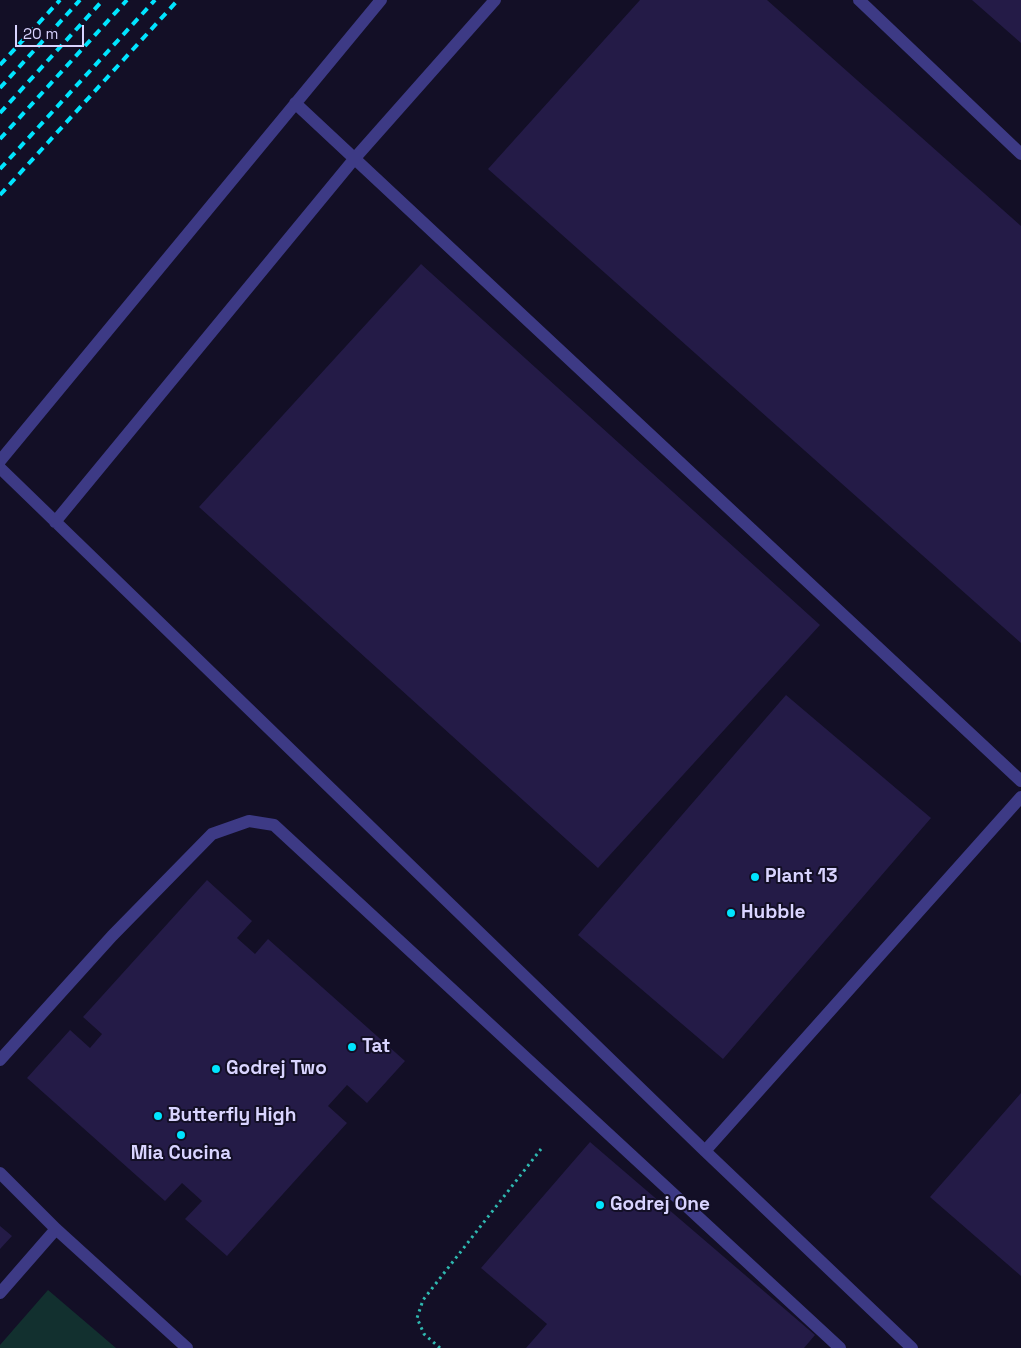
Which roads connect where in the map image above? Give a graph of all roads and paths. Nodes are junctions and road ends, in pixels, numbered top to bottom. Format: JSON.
{"nodes":[{"id":1,"x":381,"y":0,"type":"edge"},
{"id":2,"x":495,"y":0,"type":"edge"},
{"id":3,"x":859,"y":0,"type":"edge"},
{"id":4,"x":295,"y":103,"type":"junction"},
{"id":5,"x":1021,"y":154,"type":"edge"},
{"id":6,"x":355,"y":158,"type":"junction"},
{"id":7,"x":0,"y":461,"type":"edge"},
{"id":8,"x":0,"y":468,"type":"edge"},
{"id":9,"x":55,"y":522,"type":"junction"},
{"id":10,"x":1021,"y":781,"type":"edge"},
{"id":11,"x":1021,"y":797,"type":"edge"},
{"id":12,"x":0,"y":1060,"type":"edge"},
{"id":13,"x":541,"y":1149,"type":"dead end"},
{"id":14,"x":705,"y":1151,"type":"junction"},
{"id":15,"x":0,"y":1173,"type":"edge"},
{"id":16,"x":56,"y":1229,"type":"junction"},
{"id":17,"x":0,"y":1293,"type":"edge"},
{"id":18,"x":187,"y":1348,"type":"edge"},
{"id":19,"x":440,"y":1348,"type":"edge"},
{"id":20,"x":840,"y":1348,"type":"edge"},
{"id":21,"x":912,"y":1348,"type":"edge"}],
"edges":[{"from":1,"to":4,"type":"lane"},
{"from":2,"to":6,"type":"lane"},
{"from":3,"to":5,"type":"lane"},
{"from":4,"to":6,"type":"lane"},
{"from":4,"to":7,"type":"lane"},
{"from":6,"to":9,"type":"lane"},
{"from":6,"to":10,"type":"lane"},
{"from":8,"to":9,"type":"lane"},
{"from":9,"to":14,"type":"lane"},
{"from":11,"to":14,"type":"lane"},
{"from":12,"to":20,"type":"lane"},
{"from":13,"to":19,"type":"path"},
{"from":14,"to":21,"type":"lane"},
{"from":15,"to":16,"type":"lane"},
{"from":16,"to":17,"type":"lane"},
{"from":16,"to":18,"type":"lane"}]}
